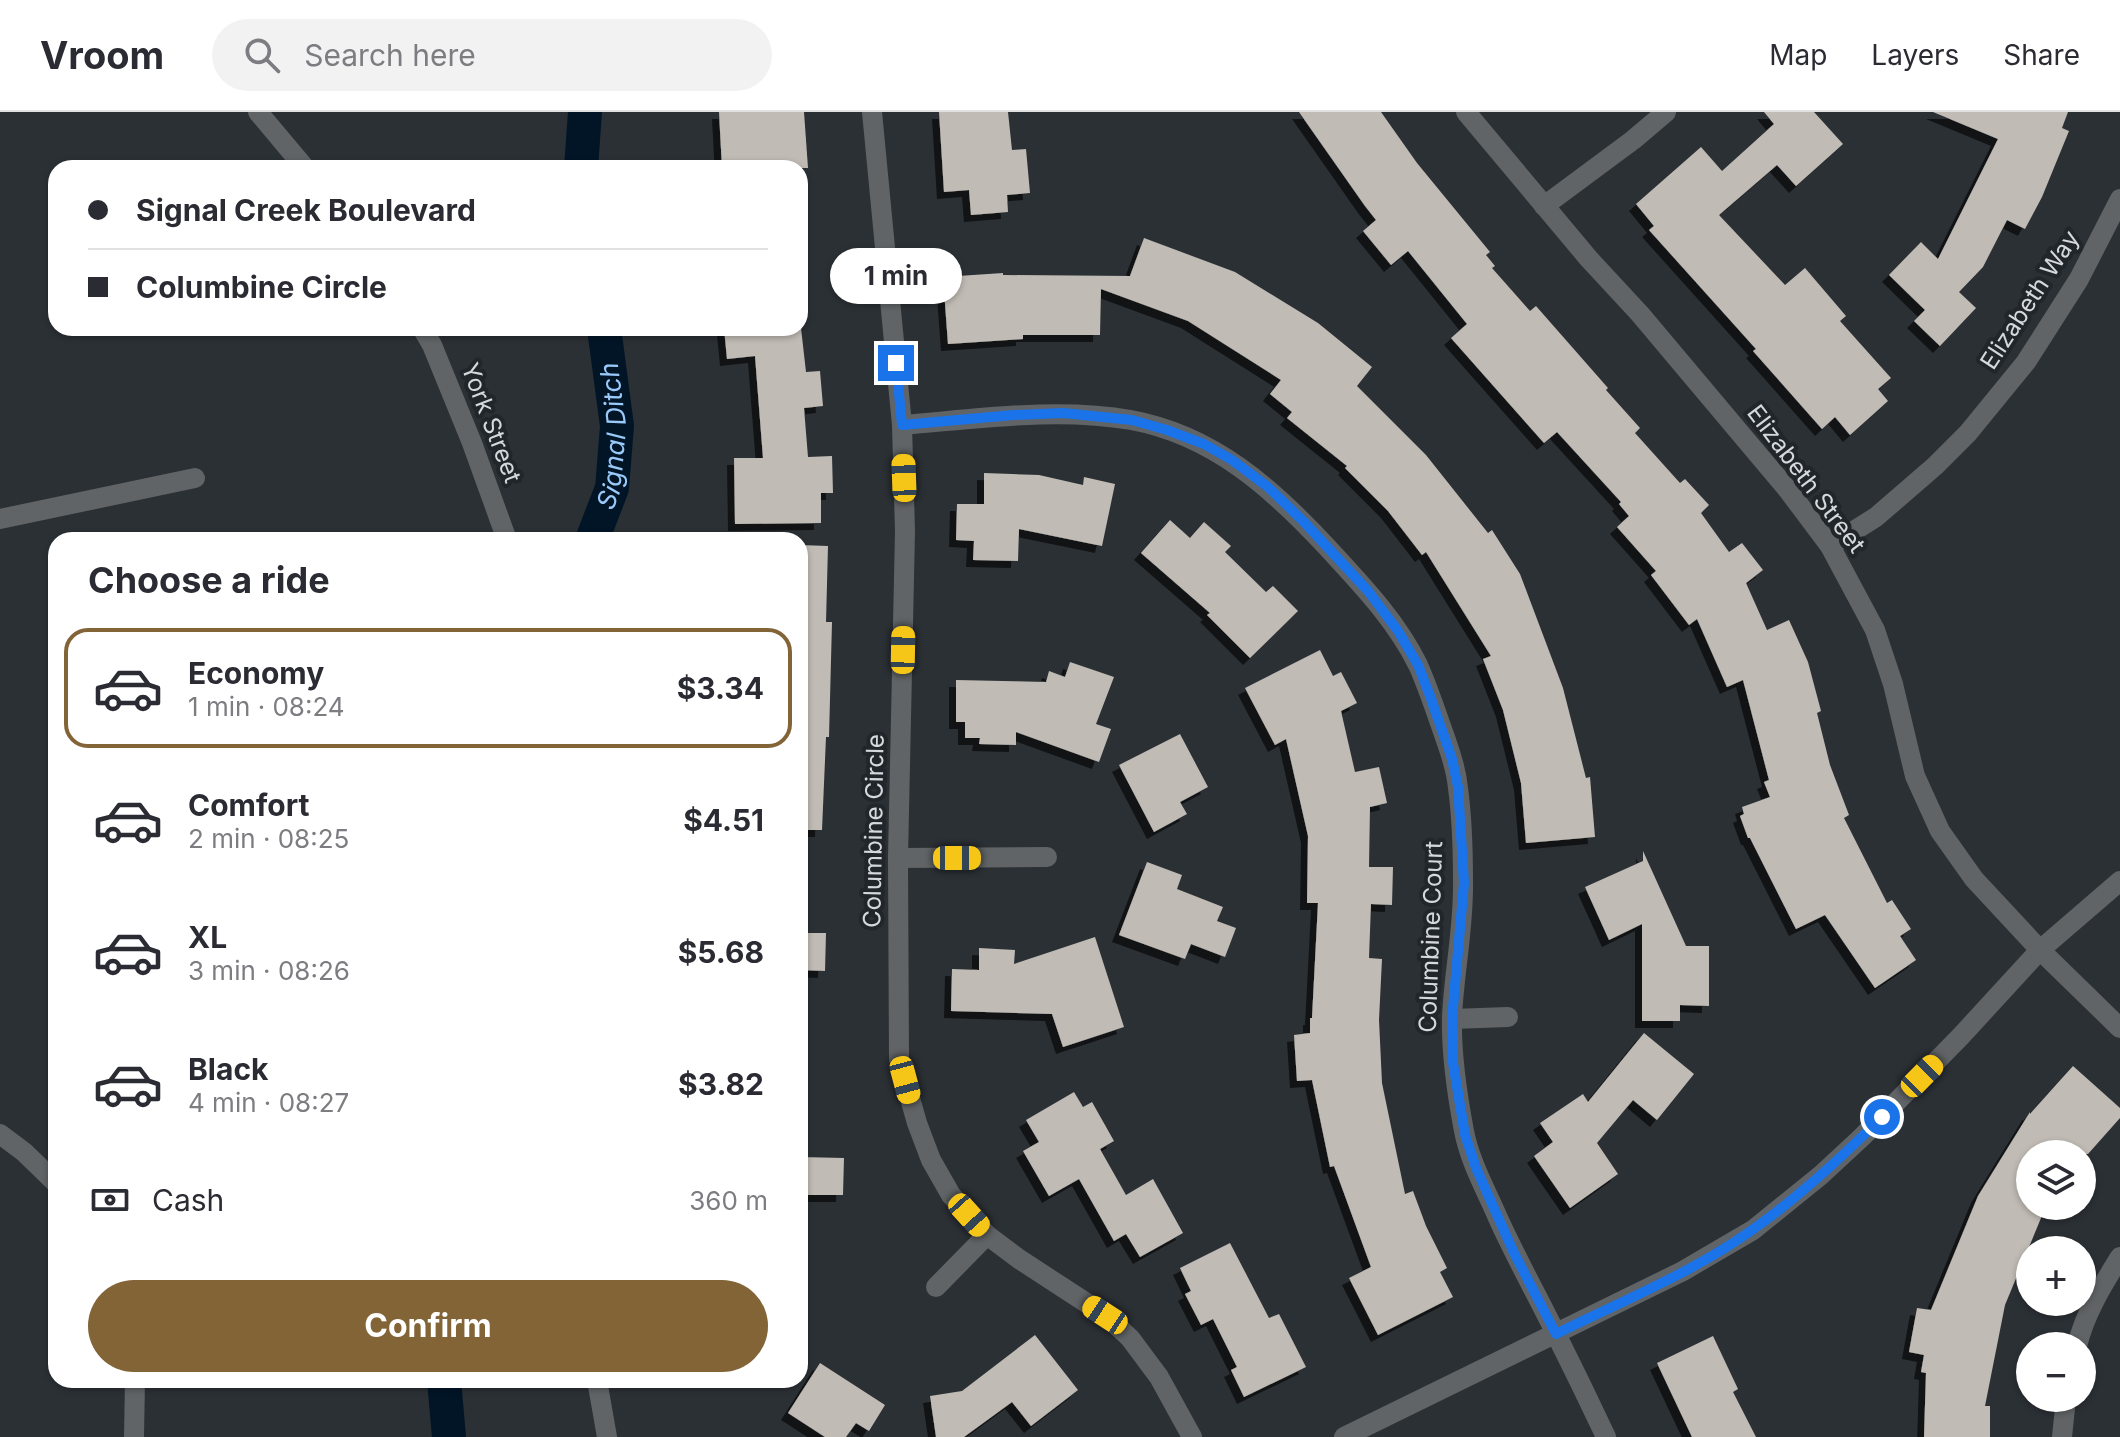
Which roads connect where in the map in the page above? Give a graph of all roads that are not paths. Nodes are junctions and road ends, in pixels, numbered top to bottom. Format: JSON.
{"nodes":[{"id":1,"x":258,"y":112,"type":"edge"},
{"id":2,"x":872,"y":112,"type":"edge"},
{"id":3,"x":1466,"y":112,"type":"edge"},
{"id":4,"x":1666,"y":112,"type":"edge"},
{"id":5,"x":298,"y":160,"type":"edge"},
{"id":6,"x":1544,"y":206,"type":"junction"},
{"id":7,"x":2118,"y":210,"type":"edge"},
{"id":8,"x":427,"y":336,"type":"edge"},
{"id":9,"x":902,"y":425,"type":"junction"},
{"id":10,"x":195,"y":478,"type":"dead end"},
{"id":11,"x":0,"y":519,"type":"edge"},
{"id":12,"x":504,"y":532,"type":"edge"},
{"id":13,"x":1830,"y":546,"type":"junction"},
{"id":14,"x":1047,"y":857,"type":"dead end"},
{"id":15,"x":898,"y":858,"type":"junction"},
{"id":16,"x":2120,"y":881,"type":"edge"},
{"id":17,"x":2040,"y":950,"type":"junction"},
{"id":18,"x":1508,"y":1017,"type":"dead end"},
{"id":19,"x":1452,"y":1019,"type":"junction"},
{"id":20,"x":2120,"y":1028,"type":"edge"},
{"id":21,"x":0,"y":1134,"type":"edge"},
{"id":22,"x":48,"y":1175,"type":"edge"},
{"id":23,"x":987,"y":1235,"type":"junction"},
{"id":24,"x":2120,"y":1257,"type":"edge"},
{"id":25,"x":936,"y":1287,"type":"dead end"},
{"id":26,"x":2080,"y":1332,"type":"edge"},
{"id":27,"x":1556,"y":1334,"type":"junction"},
{"id":28,"x":135,"y":1388,"type":"edge"},
{"id":29,"x":598,"y":1388,"type":"edge"},
{"id":30,"x":2065,"y":1412,"type":"edge"},
{"id":31,"x":134,"y":1437,"type":"edge"},
{"id":32,"x":607,"y":1437,"type":"edge"},
{"id":33,"x":1192,"y":1437,"type":"edge"},
{"id":34,"x":1344,"y":1437,"type":"edge"},
{"id":35,"x":1606,"y":1437,"type":"edge"},
{"id":36,"x":2062,"y":1437,"type":"edge"}],
"edges":[{"from":1,"to":5,"type":"street"},
{"from":2,"to":9,"type":"street","name":"Columbine Circle"},
{"from":3,"to":6,"type":"street","name":"Elizabeth Street"},
{"from":4,"to":6,"type":"street"},
{"from":6,"to":13,"type":"street","name":"Elizabeth Street"},
{"from":7,"to":13,"type":"street","name":"Elizabeth Way"},
{"from":8,"to":12,"type":"street","name":"York Street"},
{"from":9,"to":15,"type":"street","name":"Columbine Circle"},
{"from":9,"to":19,"type":"street","name":"Columbine Court"},
{"from":10,"to":11,"type":"street"},
{"from":13,"to":17,"type":"street","name":"Elizabeth Street"},
{"from":14,"to":15,"type":"street"},
{"from":15,"to":23,"type":"street","name":"Columbine Circle"},
{"from":16,"to":17,"type":"street"},
{"from":17,"to":20,"type":"street","name":"Elizabeth Street"},
{"from":17,"to":27,"type":"street"},
{"from":18,"to":19,"type":"street"},
{"from":19,"to":27,"type":"street","name":"Columbine Court"},
{"from":21,"to":22,"type":"street"},
{"from":23,"to":25,"type":"street"},
{"from":23,"to":33,"type":"street","name":"Columbine Circle"},
{"from":24,"to":26,"type":"street"},
{"from":27,"to":34,"type":"street"},
{"from":27,"to":35,"type":"street","name":"Columbine Court"},
{"from":28,"to":31,"type":"street"},
{"from":29,"to":32,"type":"street"},
{"from":30,"to":36,"type":"street"}]}
